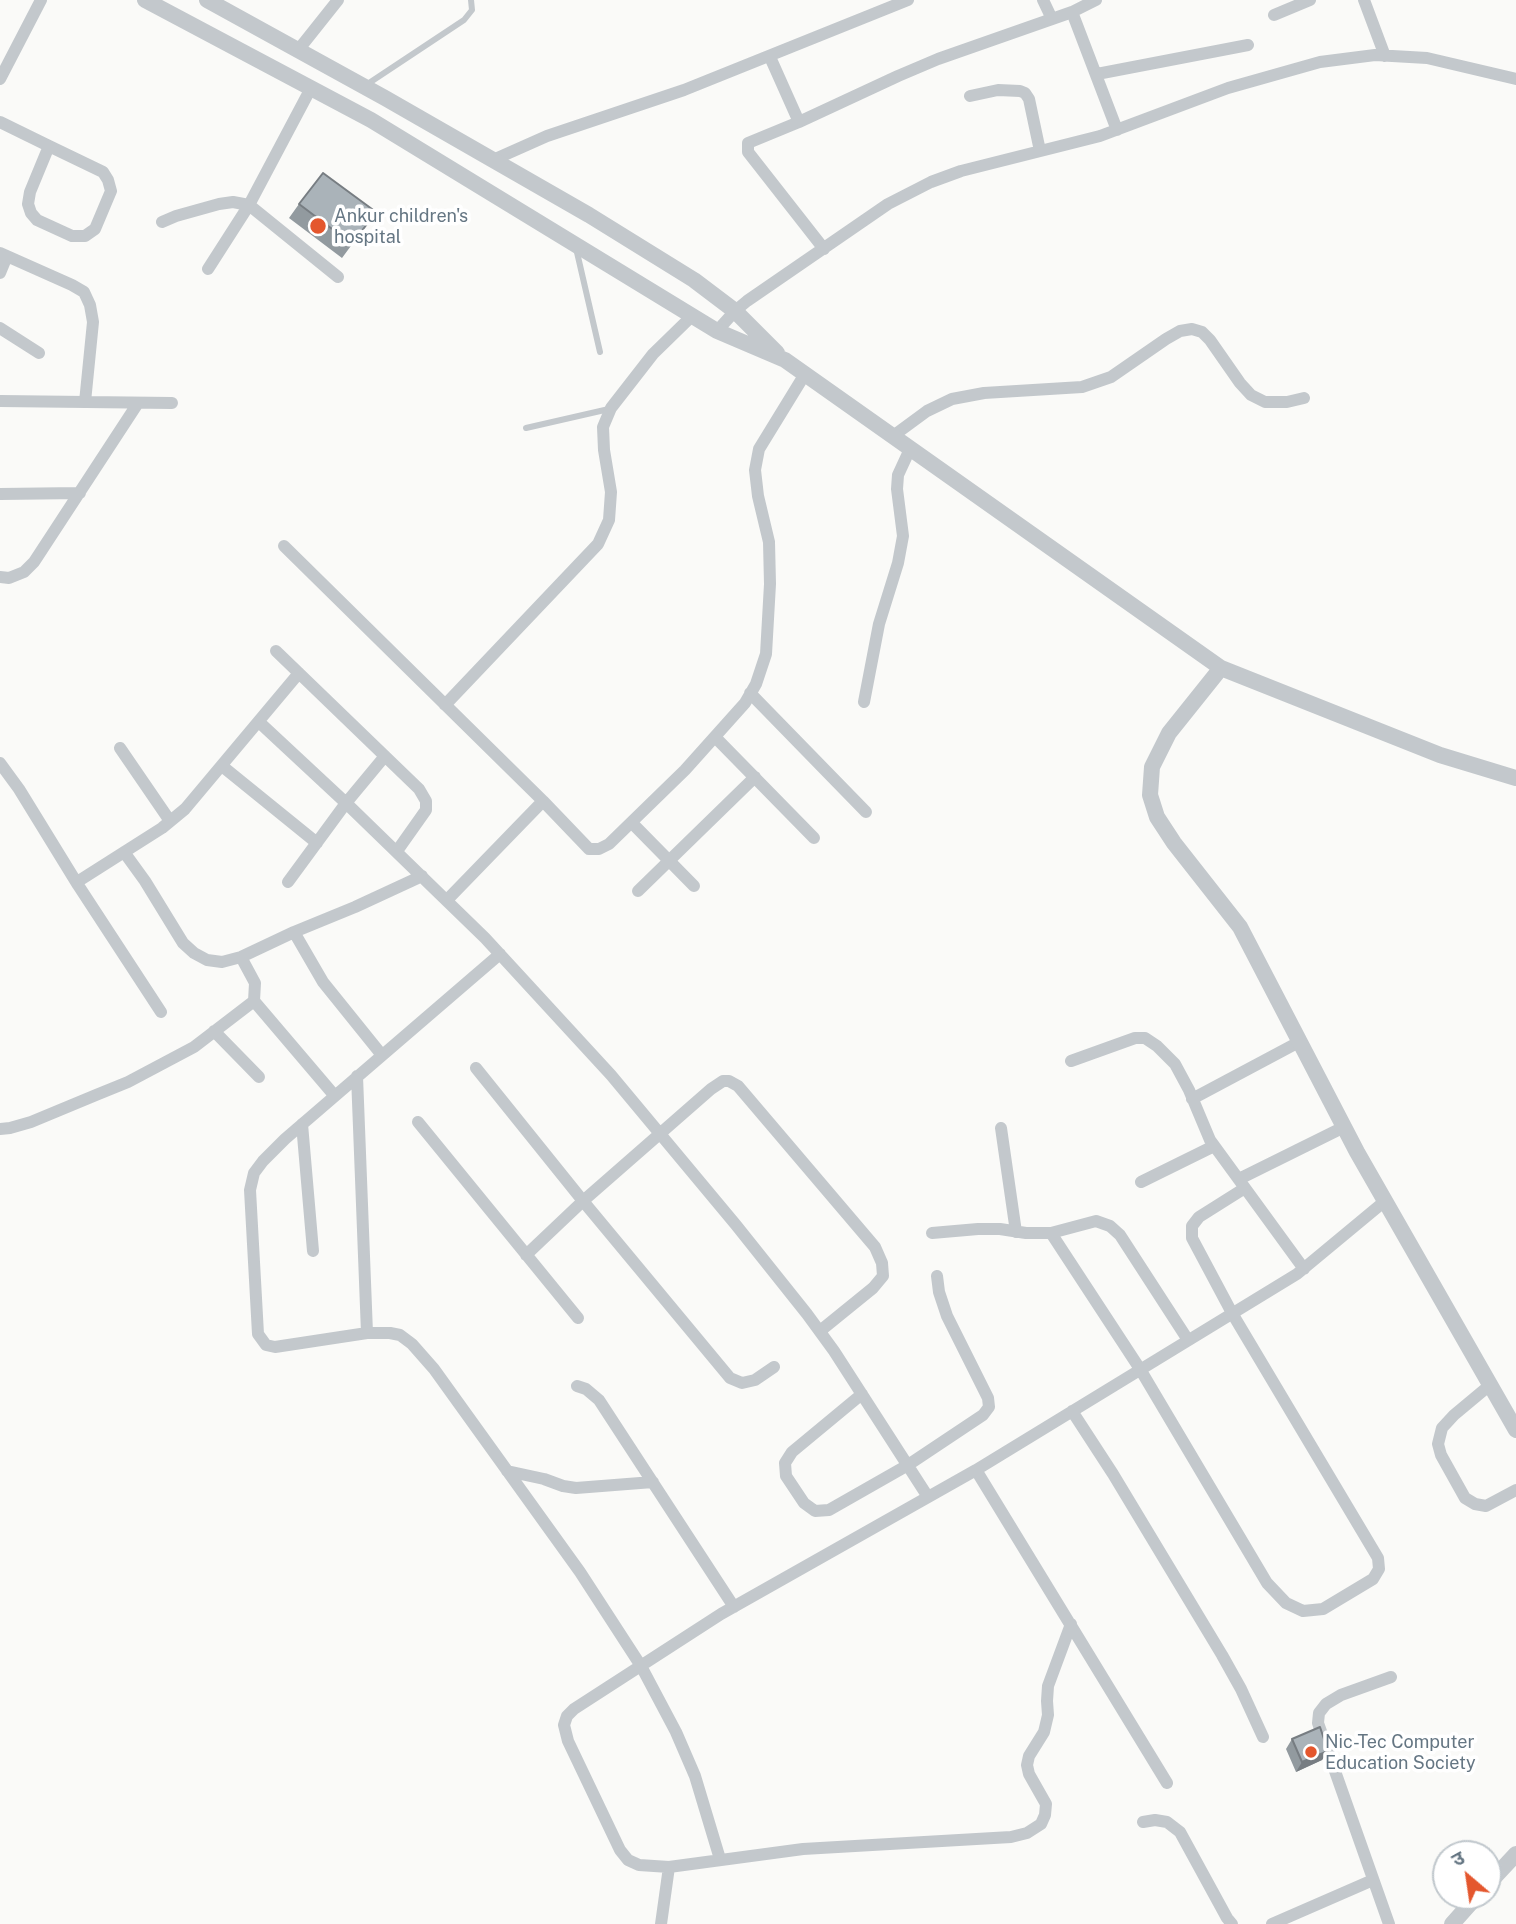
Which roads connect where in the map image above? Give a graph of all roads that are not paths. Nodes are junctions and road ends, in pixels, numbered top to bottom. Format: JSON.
{"nodes":[{"id":1,"x":41,"y":0,"type":"edge"},
{"id":2,"x":145,"y":0,"type":"edge"},
{"id":3,"x":206,"y":0,"type":"edge"},
{"id":4,"x":338,"y":0,"type":"edge"},
{"id":5,"x":471,"y":0,"type":"edge"},
{"id":6,"x":908,"y":0,"type":"edge"},
{"id":7,"x":1043,"y":0,"type":"edge"},
{"id":8,"x":1096,"y":0,"type":"edge"},
{"id":9,"x":1310,"y":0,"type":"edge"},
{"id":10,"x":1364,"y":0,"type":"edge"},
{"id":11,"x":1072,"y":12,"type":"junction"},
{"id":12,"x":1274,"y":15,"type":"dead end"},
{"id":13,"x":1052,"y":19,"type":"junction"},
{"id":14,"x":1248,"y":45,"type":"dead end"},
{"id":15,"x":299,"y":50,"type":"junction"},
{"id":16,"x":1385,"y":56,"type":"junction"},
{"id":17,"x":769,"y":57,"type":"junction"},
{"id":18,"x":1097,"y":74,"type":"junction"},
{"id":19,"x":0,"y":79,"type":"edge"},
{"id":20,"x":1516,"y":79,"type":"edge"},
{"id":21,"x":364,"y":86,"type":"junction"},
{"id":22,"x":311,"y":88,"type":"junction"},
{"id":23,"x":970,"y":96,"type":"dead end"},
{"id":24,"x":0,"y":122,"type":"edge"},
{"id":25,"x":799,"y":122,"type":"junction"},
{"id":26,"x":1117,"y":130,"type":"junction"},
{"id":27,"x":49,"y":146,"type":"junction"},
{"id":28,"x":1040,"y":151,"type":"junction"},
{"id":29,"x":493,"y":160,"type":"junction"},
{"id":30,"x":249,"y":205,"type":"junction"},
{"id":31,"x":162,"y":222,"type":"dead end"},
{"id":32,"x":575,"y":243,"type":"junction"},
{"id":33,"x":824,"y":249,"type":"junction"},
{"id":34,"x":4,"y":255,"type":"edge"},
{"id":35,"x":208,"y":270,"type":"dead end"},
{"id":36,"x":0,"y":273,"type":"edge"},
{"id":37,"x":338,"y":277,"type":"dead end"},
{"id":38,"x":735,"y":311,"type":"junction"},
{"id":39,"x":692,"y":315,"type":"junction"},
{"id":40,"x":0,"y":328,"type":"edge"},
{"id":41,"x":717,"y":331,"type":"junction"},
{"id":42,"x":600,"y":352,"type":"dead end"},
{"id":43,"x":39,"y":353,"type":"dead end"},
{"id":44,"x":785,"y":360,"type":"junction"},
{"id":45,"x":806,"y":374,"type":"junction"},
{"id":46,"x":1304,"y":398,"type":"dead end"},
{"id":47,"x":0,"y":401,"type":"edge"},
{"id":48,"x":85,"y":402,"type":"junction"},
{"id":49,"x":138,"y":402,"type":"junction"},
{"id":50,"x":172,"y":403,"type":"dead end"},
{"id":51,"x":611,"y":408,"type":"junction"},
{"id":52,"x":526,"y":428,"type":"dead end"},
{"id":53,"x":893,"y":436,"type":"junction"},
{"id":54,"x":910,"y":449,"type":"junction"},
{"id":55,"x":80,"y":493,"type":"junction"},
{"id":56,"x":0,"y":494,"type":"edge"},
{"id":57,"x":284,"y":546,"type":"dead end"},
{"id":58,"x":0,"y":577,"type":"edge"},
{"id":59,"x":276,"y":651,"type":"dead end"},
{"id":60,"x":1220,"y":668,"type":"junction"},
{"id":61,"x":299,"y":673,"type":"junction"},
{"id":62,"x":750,"y":693,"type":"junction"},
{"id":63,"x":863,"y":702,"type":"dead end"},
{"id":64,"x":445,"y":705,"type":"junction"},
{"id":65,"x":259,"y":722,"type":"junction"},
{"id":66,"x":715,"y":737,"type":"junction"},
{"id":67,"x":120,"y":748,"type":"dead end"},
{"id":68,"x":385,"y":756,"type":"junction"},
{"id":69,"x":0,"y":763,"type":"edge"},
{"id":70,"x":222,"y":766,"type":"junction"},
{"id":71,"x":755,"y":777,"type":"junction"},
{"id":72,"x":1516,"y":778,"type":"edge"},
{"id":73,"x":543,"y":801,"type":"junction"},
{"id":74,"x":346,"y":803,"type":"junction"},
{"id":75,"x":866,"y":812,"type":"dead end"},
{"id":76,"x":170,"y":821,"type":"junction"},
{"id":77,"x":632,"y":823,"type":"junction"},
{"id":78,"x":814,"y":838,"type":"dead end"},
{"id":79,"x":317,"y":843,"type":"junction"},
{"id":80,"x":397,"y":851,"type":"junction"},
{"id":81,"x":124,"y":852,"type":"junction"},
{"id":82,"x":670,"y":862,"type":"junction"},
{"id":83,"x":422,"y":876,"type":"junction"},
{"id":84,"x":77,"y":882,"type":"junction"},
{"id":85,"x":288,"y":882,"type":"dead end"},
{"id":86,"x":694,"y":886,"type":"dead end"},
{"id":87,"x":638,"y":891,"type":"dead end"},
{"id":88,"x":447,"y":900,"type":"junction"},
{"id":89,"x":294,"y":932,"type":"junction"},
{"id":90,"x":499,"y":954,"type":"junction"},
{"id":91,"x":242,"y":957,"type":"junction"},
{"id":92,"x":254,"y":1001,"type":"junction"},
{"id":93,"x":162,"y":1012,"type":"dead end"},
{"id":94,"x":214,"y":1031,"type":"junction"},
{"id":95,"x":1299,"y":1042,"type":"junction"},
{"id":96,"x":382,"y":1054,"type":"junction"},
{"id":97,"x":1070,"y":1061,"type":"dead end"},
{"id":98,"x":476,"y":1068,"type":"dead end"},
{"id":99,"x":357,"y":1076,"type":"junction"},
{"id":100,"x":259,"y":1077,"type":"dead end"},
{"id":101,"x":334,"y":1095,"type":"junction"},
{"id":102,"x":1192,"y":1099,"type":"junction"},
{"id":103,"x":418,"y":1122,"type":"dead end"},
{"id":104,"x":302,"y":1124,"type":"junction"},
{"id":105,"x":1344,"y":1127,"type":"junction"},
{"id":106,"x":1001,"y":1128,"type":"dead end"},
{"id":107,"x":0,"y":1129,"type":"edge"},
{"id":108,"x":660,"y":1134,"type":"junction"},
{"id":109,"x":1214,"y":1146,"type":"junction"},
{"id":110,"x":1141,"y":1182,"type":"dead end"},
{"id":111,"x":1242,"y":1184,"type":"junction"},
{"id":112,"x":583,"y":1201,"type":"junction"},
{"id":113,"x":1385,"y":1201,"type":"junction"},
{"id":114,"x":1016,"y":1232,"type":"junction"},
{"id":115,"x":932,"y":1233,"type":"dead end"},
{"id":116,"x":1051,"y":1233,"type":"junction"},
{"id":117,"x":313,"y":1251,"type":"dead end"},
{"id":118,"x":526,"y":1255,"type":"junction"},
{"id":119,"x":1304,"y":1269,"type":"junction"},
{"id":120,"x":937,"y":1276,"type":"dead end"},
{"id":121,"x":1232,"y":1313,"type":"junction"},
{"id":122,"x":578,"y":1318,"type":"dead end"},
{"id":123,"x":820,"y":1331,"type":"junction"},
{"id":124,"x":367,"y":1333,"type":"junction"},
{"id":125,"x":1188,"y":1339,"type":"junction"},
{"id":126,"x":774,"y":1367,"type":"dead end"},
{"id":127,"x":1140,"y":1369,"type":"junction"},
{"id":128,"x":1490,"y":1385,"type":"junction"},
{"id":129,"x":577,"y":1386,"type":"dead end"},
{"id":130,"x":862,"y":1394,"type":"junction"},
{"id":131,"x":1072,"y":1411,"type":"junction"},
{"id":132,"x":1516,"y":1430,"type":"edge"},
{"id":133,"x":908,"y":1465,"type":"junction"},
{"id":134,"x":976,"y":1470,"type":"junction"},
{"id":135,"x":507,"y":1471,"type":"junction"},
{"id":136,"x":653,"y":1482,"type":"junction"},
{"id":137,"x":1516,"y":1490,"type":"edge"},
{"id":138,"x":928,"y":1497,"type":"junction"},
{"id":139,"x":734,"y":1607,"type":"junction"},
{"id":140,"x":1071,"y":1624,"type":"junction"},
{"id":141,"x":641,"y":1666,"type":"junction"},
{"id":142,"x":1391,"y":1677,"type":"dead end"},
{"id":143,"x":1263,"y":1737,"type":"dead end"},
{"id":144,"x":1167,"y":1783,"type":"dead end"},
{"id":145,"x":1143,"y":1822,"type":"dead end"},
{"id":146,"x":1516,"y":1854,"type":"edge"},
{"id":147,"x":720,"y":1859,"type":"junction"},
{"id":148,"x":669,"y":1867,"type":"junction"},
{"id":149,"x":1502,"y":1869,"type":"edge"},
{"id":150,"x":1373,"y":1880,"type":"junction"},
{"id":151,"x":1464,"y":1910,"type":"edge"},
{"id":152,"x":661,"y":1924,"type":"edge"},
{"id":153,"x":1232,"y":1924,"type":"edge"},
{"id":154,"x":1272,"y":1924,"type":"edge"},
{"id":155,"x":1388,"y":1924,"type":"edge"},
{"id":156,"x":1452,"y":1924,"type":"edge"}],
"edges":[{"from":1,"to":19,"type":"street"},
{"from":2,"to":22,"type":"street"},
{"from":3,"to":15,"type":"street"},
{"from":4,"to":15,"type":"street"},
{"from":5,"to":21,"type":"lane"},
{"from":6,"to":17,"type":"street"},
{"from":7,"to":13,"type":"street"},
{"from":8,"to":11,"type":"street"},
{"from":9,"to":12,"type":"street"},
{"from":10,"to":16,"type":"street"},
{"from":11,"to":13,"type":"street"},
{"from":11,"to":18,"type":"street"},
{"from":13,"to":25,"type":"street"},
{"from":14,"to":18,"type":"street"},
{"from":15,"to":21,"type":"street"},
{"from":16,"to":20,"type":"street"},
{"from":16,"to":26,"type":"street"},
{"from":17,"to":25,"type":"street"},
{"from":17,"to":29,"type":"street"},
{"from":18,"to":26,"type":"street"},
{"from":21,"to":29,"type":"street"},
{"from":22,"to":30,"type":"street"},
{"from":22,"to":32,"type":"street"},
{"from":23,"to":28,"type":"street"},
{"from":24,"to":27,"type":"street"},
{"from":25,"to":33,"type":"street"},
{"from":26,"to":28,"type":"street"},
{"from":27,"to":27,"type":"street"},
{"from":28,"to":33,"type":"street"},
{"from":29,"to":38,"type":"street"},
{"from":30,"to":31,"type":"street"},
{"from":30,"to":35,"type":"street"},
{"from":30,"to":37,"type":"street"},
{"from":32,"to":39,"type":"street"},
{"from":32,"to":42,"type":"lane"},
{"from":33,"to":38,"type":"street"},
{"from":34,"to":36,"type":"street"},
{"from":34,"to":48,"type":"street"},
{"from":38,"to":41,"type":"street"},
{"from":38,"to":44,"type":"street"},
{"from":39,"to":41,"type":"street"},
{"from":39,"to":51,"type":"street"},
{"from":40,"to":43,"type":"street"},
{"from":41,"to":44,"type":"street"},
{"from":44,"to":45,"type":"street"},
{"from":45,"to":53,"type":"street"},
{"from":45,"to":62,"type":"street"},
{"from":46,"to":53,"type":"street"},
{"from":47,"to":48,"type":"street"},
{"from":48,"to":49,"type":"street"},
{"from":49,"to":50,"type":"street"},
{"from":49,"to":55,"type":"street"},
{"from":51,"to":52,"type":"lane"},
{"from":51,"to":64,"type":"street"},
{"from":53,"to":54,"type":"street"},
{"from":54,"to":60,"type":"street"},
{"from":54,"to":63,"type":"street"},
{"from":55,"to":56,"type":"street"},
{"from":55,"to":58,"type":"street"},
{"from":57,"to":64,"type":"street"},
{"from":59,"to":61,"type":"street"},
{"from":60,"to":72,"type":"street"},
{"from":60,"to":95,"type":"street"},
{"from":61,"to":65,"type":"street"},
{"from":61,"to":68,"type":"street"},
{"from":62,"to":66,"type":"street"},
{"from":62,"to":75,"type":"street"},
{"from":64,"to":73,"type":"street"},
{"from":65,"to":70,"type":"street"},
{"from":65,"to":74,"type":"street"},
{"from":66,"to":71,"type":"street"},
{"from":66,"to":77,"type":"street"},
{"from":67,"to":76,"type":"street"},
{"from":68,"to":74,"type":"street"},
{"from":68,"to":80,"type":"street"},
{"from":69,"to":84,"type":"street"},
{"from":70,"to":76,"type":"street"},
{"from":70,"to":79,"type":"street"},
{"from":71,"to":78,"type":"street"},
{"from":71,"to":82,"type":"street"},
{"from":73,"to":77,"type":"street"},
{"from":73,"to":88,"type":"street"},
{"from":74,"to":79,"type":"street"},
{"from":74,"to":80,"type":"street"},
{"from":76,"to":81,"type":"street"},
{"from":77,"to":82,"type":"street"},
{"from":79,"to":85,"type":"street"},
{"from":80,"to":83,"type":"street"},
{"from":81,"to":84,"type":"street"},
{"from":81,"to":91,"type":"street"},
{"from":82,"to":86,"type":"street"},
{"from":82,"to":87,"type":"street"},
{"from":83,"to":88,"type":"street"},
{"from":83,"to":89,"type":"street"},
{"from":84,"to":93,"type":"street"},
{"from":88,"to":90,"type":"street"},
{"from":89,"to":91,"type":"street"},
{"from":89,"to":96,"type":"street"},
{"from":90,"to":96,"type":"street"},
{"from":90,"to":108,"type":"street"},
{"from":91,"to":92,"type":"street"},
{"from":92,"to":94,"type":"street"},
{"from":92,"to":101,"type":"street"},
{"from":94,"to":100,"type":"street"},
{"from":94,"to":107,"type":"street"},
{"from":95,"to":102,"type":"street"},
{"from":95,"to":105,"type":"street"},
{"from":96,"to":99,"type":"street"},
{"from":97,"to":102,"type":"street"},
{"from":98,"to":112,"type":"street"},
{"from":99,"to":101,"type":"street"},
{"from":99,"to":124,"type":"street"},
{"from":101,"to":104,"type":"street"},
{"from":102,"to":109,"type":"street"},
{"from":103,"to":118,"type":"street"},
{"from":104,"to":117,"type":"street"},
{"from":104,"to":124,"type":"street"},
{"from":105,"to":111,"type":"street"},
{"from":105,"to":113,"type":"street"},
{"from":106,"to":114,"type":"street"},
{"from":108,"to":112,"type":"street"},
{"from":108,"to":123,"type":"street"},
{"from":108,"to":123,"type":"street"},
{"from":109,"to":110,"type":"street"},
{"from":109,"to":111,"type":"street"},
{"from":111,"to":119,"type":"street"},
{"from":111,"to":121,"type":"street"},
{"from":112,"to":118,"type":"street"},
{"from":112,"to":126,"type":"street"},
{"from":113,"to":119,"type":"street"},
{"from":113,"to":128,"type":"street"},
{"from":114,"to":115,"type":"street"},
{"from":114,"to":116,"type":"street"},
{"from":116,"to":125,"type":"street"},
{"from":116,"to":127,"type":"street"},
{"from":118,"to":122,"type":"street"},
{"from":119,"to":121,"type":"street"},
{"from":120,"to":133,"type":"street"},
{"from":121,"to":125,"type":"street"},
{"from":121,"to":127,"type":"street"},
{"from":123,"to":130,"type":"street"},
{"from":124,"to":135,"type":"street"},
{"from":125,"to":127,"type":"street"},
{"from":127,"to":131,"type":"street"},
{"from":128,"to":132,"type":"street"},
{"from":128,"to":137,"type":"street"},
{"from":129,"to":136,"type":"street"},
{"from":130,"to":133,"type":"street"},
{"from":130,"to":133,"type":"street"},
{"from":131,"to":134,"type":"street"},
{"from":131,"to":143,"type":"street"},
{"from":133,"to":138,"type":"street"},
{"from":134,"to":138,"type":"street"},
{"from":134,"to":140,"type":"street"},
{"from":135,"to":136,"type":"street"},
{"from":135,"to":141,"type":"street"},
{"from":136,"to":139,"type":"street"},
{"from":138,"to":139,"type":"street"},
{"from":139,"to":141,"type":"street"},
{"from":140,"to":144,"type":"street"},
{"from":140,"to":147,"type":"street"},
{"from":141,"to":147,"type":"street"},
{"from":141,"to":148,"type":"street"},
{"from":142,"to":150,"type":"street"},
{"from":145,"to":153,"type":"street"},
{"from":146,"to":149,"type":"street"},
{"from":147,"to":148,"type":"street"},
{"from":148,"to":152,"type":"street"},
{"from":150,"to":154,"type":"street"},
{"from":150,"to":155,"type":"street"},
{"from":151,"to":156,"type":"street"}]}
